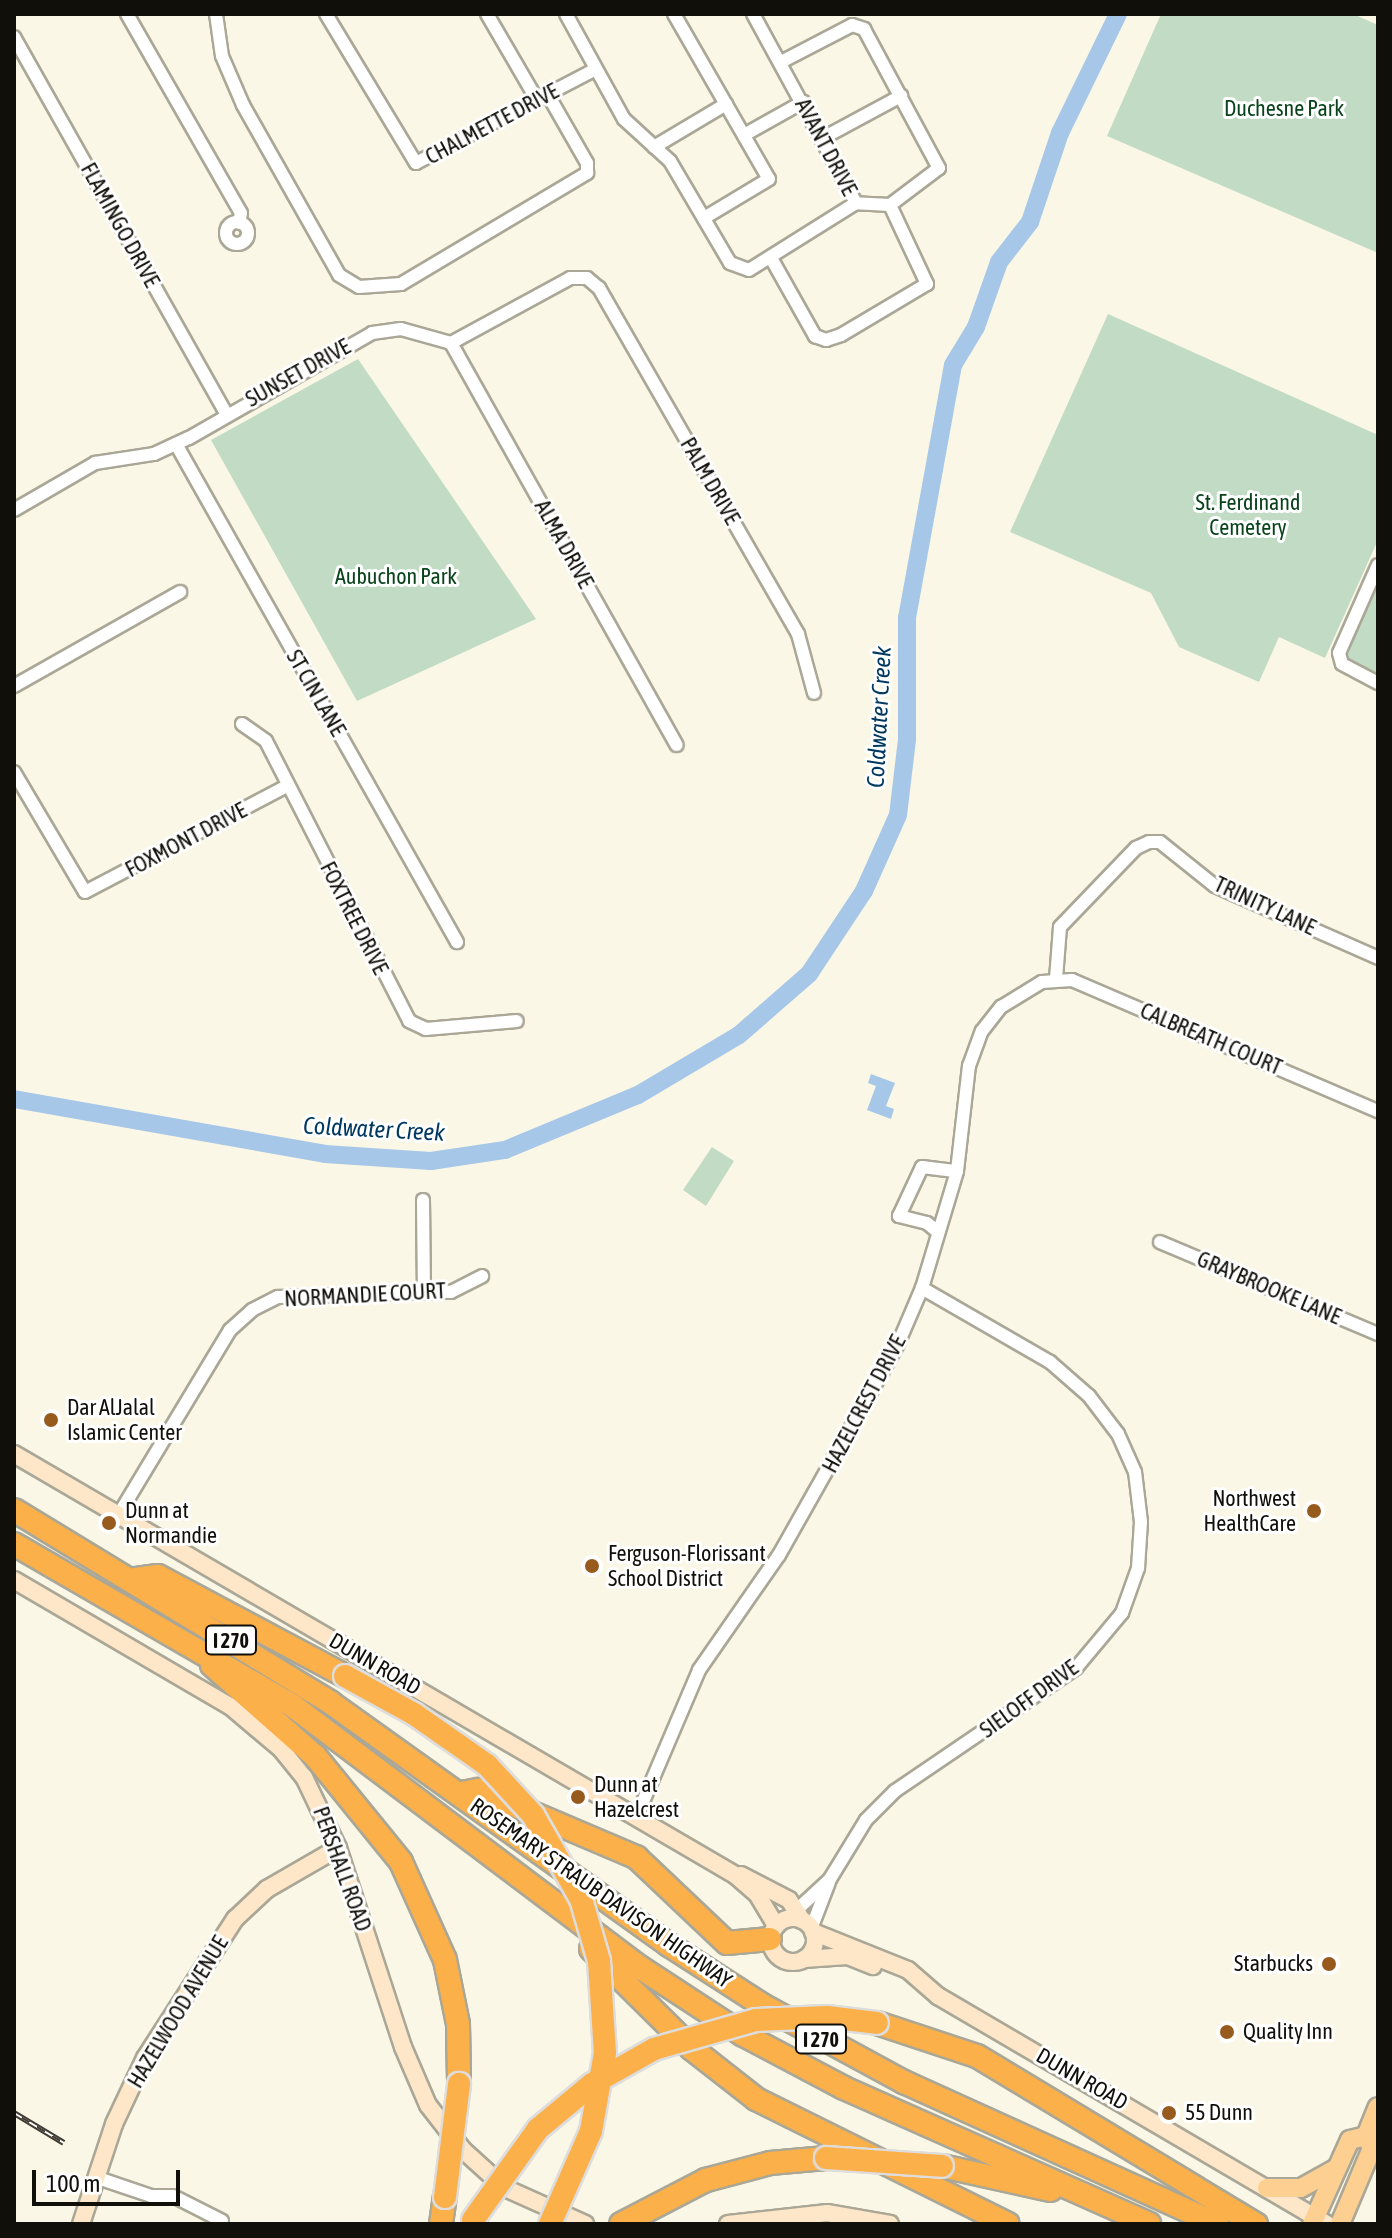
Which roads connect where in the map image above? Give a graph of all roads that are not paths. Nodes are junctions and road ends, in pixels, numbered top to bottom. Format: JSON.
{"nodes":[{"id":1,"x":127,"y":14,"type":"edge"},
{"id":2,"x":216,"y":14,"type":"edge"},
{"id":3,"x":326,"y":14,"type":"edge"},
{"id":4,"x":487,"y":14,"type":"edge"},
{"id":5,"x":566,"y":14,"type":"edge"},
{"id":6,"x":674,"y":14,"type":"edge"},
{"id":7,"x":753,"y":14,"type":"edge"},
{"id":8,"x":14,"y":37,"type":"edge"},
{"id":9,"x":781,"y":62,"type":"junction"},
{"id":10,"x":596,"y":69,"type":"junction"},
{"id":11,"x":901,"y":96,"type":"junction"},
{"id":12,"x":542,"y":98,"type":"junction"},
{"id":13,"x":803,"y":102,"type":"junction"},
{"id":14,"x":726,"y":104,"type":"junction"},
{"id":15,"x":744,"y":135,"type":"junction"},
{"id":16,"x":823,"y":138,"type":"junction"},
{"id":17,"x":654,"y":147,"type":"junction"},
{"id":18,"x":856,"y":203,"type":"junction"},
{"id":19,"x":890,"y":205,"type":"junction"},
{"id":20,"x":704,"y":218,"type":"junction"},
{"id":21,"x":239,"y":223,"type":"dead end"},
{"id":22,"x":771,"y":258,"type":"junction"},
{"id":23,"x":451,"y":343,"type":"junction"},
{"id":24,"x":226,"y":413,"type":"junction"},
{"id":25,"x":176,"y":444,"type":"junction"},
{"id":26,"x":14,"y":510,"type":"edge"},
{"id":27,"x":1378,"y":565,"type":"edge"},
{"id":28,"x":180,"y":592,"type":"dead end"},
{"id":29,"x":1378,"y":683,"type":"edge"},
{"id":30,"x":14,"y":686,"type":"edge"},
{"id":31,"x":814,"y":693,"type":"dead end"},
{"id":32,"x":242,"y":724,"type":"dead end"},
{"id":33,"x":677,"y":745,"type":"dead end"},
{"id":34,"x":14,"y":772,"type":"edge"},
{"id":35,"x":287,"y":786,"type":"junction"},
{"id":36,"x":457,"y":942,"type":"dead end"},
{"id":37,"x":1378,"y":958,"type":"edge"},
{"id":38,"x":1056,"y":979,"type":"junction"},
{"id":39,"x":1042,"y":982,"type":"joint"},
{"id":40,"x":517,"y":1021,"type":"dead end"},
{"id":41,"x":1378,"y":1111,"type":"edge"},
{"id":42,"x":957,"y":1171,"type":"junction"},
{"id":43,"x":423,"y":1200,"type":"dead end"},
{"id":44,"x":938,"y":1232,"type":"junction"},
{"id":45,"x":1160,"y":1242,"type":"dead end"},
{"id":46,"x":482,"y":1276,"type":"dead end"},
{"id":47,"x":922,"y":1288,"type":"junction"},
{"id":48,"x":424,"y":1293,"type":"junction"},
{"id":49,"x":1378,"y":1334,"type":"edge"},
{"id":50,"x":14,"y":1454,"type":"edge"},
{"id":51,"x":14,"y":1510,"type":"edge"},
{"id":52,"x":119,"y":1514,"type":"junction"},
{"id":53,"x":14,"y":1544,"type":"edge"},
{"id":54,"x":14,"y":1580,"type":"edge"},
{"id":55,"x":129,"y":1580,"type":"junction"},
{"id":56,"x":200,"y":1647,"type":"junction"},
{"id":57,"x":460,"y":1793,"type":"junction"},
{"id":58,"x":636,"y":1818,"type":"junction"},
{"id":59,"x":338,"y":1848,"type":"junction"},
{"id":60,"x":735,"y":1875,"type":"junction"},
{"id":61,"x":830,"y":1879,"type":"junction"},
{"id":62,"x":540,"y":1891,"type":"junction"},
{"id":63,"x":794,"y":1925,"type":"junction"},
{"id":64,"x":804,"y":1959,"type":"junction"},
{"id":65,"x":919,"y":1983,"type":"junction"},
{"id":66,"x":1378,"y":2107,"type":"edge"},
{"id":67,"x":1366,"y":2136,"type":"junction"},
{"id":68,"x":1337,"y":2168,"type":"junction"},
{"id":69,"x":95,"y":2177,"type":"junction"},
{"id":70,"x":1267,"y":2188,"type":"junction"},
{"id":71,"x":1095,"y":2200,"type":"junction"},
{"id":72,"x":222,"y":2221,"type":"dead end"},
{"id":73,"x":472,"y":2222,"type":"edge"},
{"id":74,"x":1318,"y":2222,"type":"edge"},
{"id":75,"x":81,"y":2224,"type":"edge"},
{"id":76,"x":441,"y":2224,"type":"edge"},
{"id":77,"x":550,"y":2224,"type":"edge"},
{"id":78,"x":585,"y":2224,"type":"edge"},
{"id":79,"x":621,"y":2224,"type":"edge"},
{"id":80,"x":728,"y":2224,"type":"edge"},
{"id":81,"x":890,"y":2224,"type":"edge"},
{"id":82,"x":1008,"y":2224,"type":"edge"},
{"id":83,"x":1149,"y":2224,"type":"edge"},
{"id":84,"x":1217,"y":2224,"type":"edge"},
{"id":85,"x":1256,"y":2224,"type":"edge"},
{"id":86,"x":1340,"y":2224,"type":"edge"}],
"edges":[{"from":1,"to":21,"type":"street"},
{"from":2,"to":12,"type":"street"},
{"from":3,"to":12,"type":"street","name":"CHALMETTE DRIVE"},
{"from":4,"to":12,"type":"street"},
{"from":5,"to":10,"type":"street"},
{"from":6,"to":14,"type":"street"},
{"from":7,"to":9,"type":"street","name":"AVANT DRIVE"},
{"from":8,"to":24,"type":"street","name":"FLAMINGO DRIVE"},
{"from":9,"to":11,"type":"street"},
{"from":9,"to":13,"type":"street","name":"AVANT DRIVE"},
{"from":10,"to":12,"type":"street","name":"CHALMETTE DRIVE"},
{"from":10,"to":17,"type":"street"},
{"from":11,"to":16,"type":"street"},
{"from":11,"to":19,"type":"street"},
{"from":13,"to":15,"type":"street"},
{"from":13,"to":16,"type":"street","name":"AVANT DRIVE"},
{"from":14,"to":15,"type":"street"},
{"from":14,"to":17,"type":"street"},
{"from":15,"to":20,"type":"street"},
{"from":16,"to":18,"type":"street","name":"AVANT DRIVE"},
{"from":17,"to":20,"type":"street"},
{"from":18,"to":19,"type":"street"},
{"from":18,"to":22,"type":"street","name":"AVANT DRIVE"},
{"from":19,"to":22,"type":"street"},
{"from":20,"to":22,"type":"street","name":"AVANT DRIVE"},
{"from":23,"to":24,"type":"street","name":"SUNSET DRIVE"},
{"from":23,"to":31,"type":"street","name":"PALM DRIVE"},
{"from":23,"to":33,"type":"street","name":"ALMA DRIVE"},
{"from":24,"to":25,"type":"street","name":"SUNSET DRIVE"},
{"from":25,"to":26,"type":"street","name":"SUNSET DRIVE"},
{"from":25,"to":36,"type":"street","name":"ST CIN LANE"},
{"from":27,"to":29,"type":"street"},
{"from":28,"to":30,"type":"street"},
{"from":32,"to":35,"type":"street","name":"FOXTREE DRIVE"},
{"from":34,"to":35,"type":"street","name":"FOXMONT DRIVE"},
{"from":35,"to":40,"type":"street","name":"FOXTREE DRIVE"},
{"from":37,"to":38,"type":"street","name":"TRINITY LANE"},
{"from":38,"to":39,"type":"street","name":"CALBREATH COURT"},
{"from":38,"to":41,"type":"street","name":"CALBREATH COURT"},
{"from":39,"to":42,"type":"street","name":"HAZELCREST DRIVE"},
{"from":42,"to":44,"type":"street","name":"HAZELCREST DRIVE"},
{"from":42,"to":44,"type":"street"},
{"from":43,"to":48,"type":"street"},
{"from":44,"to":47,"type":"street","name":"HAZELCREST DRIVE"},
{"from":45,"to":49,"type":"street","name":"GRAYBROOKE LANE"},
{"from":46,"to":48,"type":"street","name":"NORMANDIE COURT"},
{"from":47,"to":58,"type":"street","name":"HAZELCREST DRIVE"},
{"from":47,"to":61,"type":"street","name":"SIELOFF DRIVE"},
{"from":48,"to":52,"type":"street","name":"NORMANDIE COURT"},
{"from":50,"to":52,"type":"street","name":"DUNN ROAD"},
{"from":51,"to":55,"type":"highway","name":"ROSEMARY STRAUB DAVISON HIGHWAY","number":"I 270"},
{"from":52,"to":58,"type":"street","name":"DUNN ROAD"},
{"from":53,"to":56,"type":"highway","name":"ROSEMARY STRAUB DAVISON HIGHWAY","number":"I 270"},
{"from":54,"to":59,"type":"street","name":"PERSHALL ROAD"},
{"from":55,"to":57,"type":"highway","name":"ROSEMARY STRAUB DAVISON HIGHWAY","number":"I 270"},
{"from":55,"to":77,"type":"highway","bridge":true},
{"from":56,"to":62,"type":"highway","name":"ROSEMARY STRAUB DAVISON HIGHWAY","number":"I 270"},
{"from":56,"to":76,"type":"highway","bridge":true},
{"from":57,"to":63,"type":"highway"},
{"from":57,"to":84,"type":"highway","name":"ROSEMARY STRAUB DAVISON HIGHWAY","number":"I 270"},
{"from":58,"to":60,"type":"street","name":"DUNN ROAD"},
{"from":59,"to":69,"type":"street","name":"HAZELWOOD AVENUE"},
{"from":59,"to":78,"type":"street","name":"PERSHALL ROAD"},
{"from":60,"to":63,"type":"street","name":"DUNN ROAD"},
{"from":60,"to":63,"type":"street","name":"DUNN ROAD"},
{"from":61,"to":63,"type":"street","name":"SIELOFF DRIVE"},
{"from":61,"to":63,"type":"street","name":"SIELOFF DRIVE"},
{"from":62,"to":71,"type":"highway","name":"ROSEMARY STRAUB DAVISON HIGHWAY","number":"I 270"},
{"from":62,"to":82,"type":"highway"},
{"from":63,"to":64,"type":"street"},
{"from":63,"to":64,"type":"street"},
{"from":63,"to":65,"type":"street","name":"DUNN ROAD"},
{"from":64,"to":65,"type":"street","name":"DUNN ROAD"},
{"from":65,"to":70,"type":"street","name":"DUNN ROAD"},
{"from":66,"to":67,"type":"main road"},
{"from":67,"to":68,"type":"main road"},
{"from":67,"to":86,"type":"main road"},
{"from":68,"to":70,"type":"main road"},
{"from":68,"to":74,"type":"main road"},
{"from":69,"to":72,"type":"street"},
{"from":69,"to":75,"type":"street","name":"HAZELWOOD AVENUE"},
{"from":70,"to":74,"type":"street","name":"DUNN ROAD"},
{"from":71,"to":79,"type":"highway","bridge":true},
{"from":71,"to":83,"type":"highway","name":"ROSEMARY STRAUB DAVISON HIGHWAY","number":"I 270"},
{"from":73,"to":85,"type":"highway","bridge":true},
{"from":80,"to":81,"type":"street"}]}
